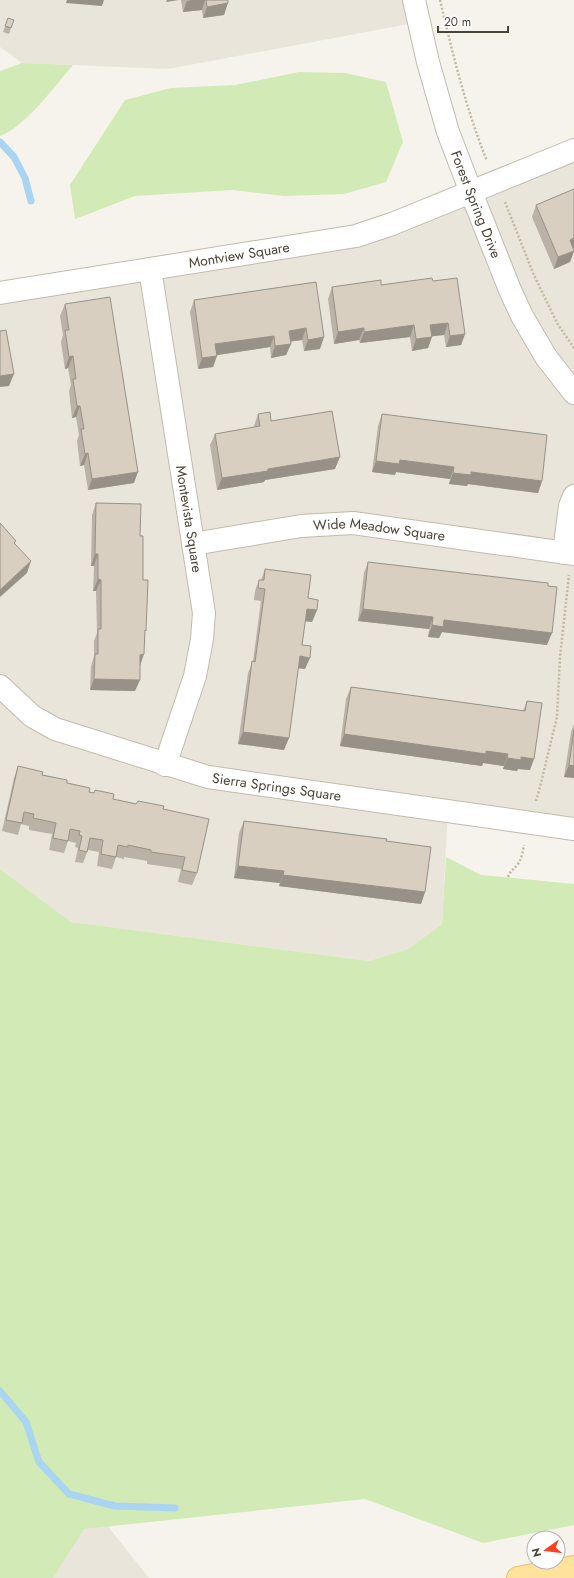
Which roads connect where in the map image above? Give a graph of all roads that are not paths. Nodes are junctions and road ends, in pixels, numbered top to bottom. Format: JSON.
{"nodes":[{"id":1,"x":414,"y":0,"type":"edge"},
{"id":2,"x":574,"y":150,"type":"edge"},
{"id":3,"x":471,"y":192,"type":"junction"},
{"id":4,"x":150,"y":269,"type":"junction"},
{"id":5,"x":0,"y":293,"type":"edge"},
{"id":6,"x":574,"y":393,"type":"edge"},
{"id":7,"x":574,"y":496,"type":"edge"},
{"id":8,"x":193,"y":544,"type":"junction"},
{"id":9,"x":570,"y":554,"type":"edge"},
{"id":10,"x":0,"y":686,"type":"edge"},
{"id":11,"x":165,"y":765,"type":"junction"},
{"id":12,"x":574,"y":829,"type":"edge"},
{"id":13,"x":574,"y":1567,"type":"edge"},
{"id":14,"x":518,"y":1578,"type":"edge"}],
"edges":[{"from":1,"to":3,"type":"street","name":"Forest Spring Drive"},
{"from":2,"to":3,"type":"street","name":"Montview Square"},
{"from":3,"to":4,"type":"street","name":"Montview Square"},
{"from":3,"to":6,"type":"street","name":"Forest Spring Drive"},
{"from":4,"to":5,"type":"street","name":"Montview Square"},
{"from":4,"to":8,"type":"street","name":"Montevista Square"},
{"from":7,"to":9,"type":"street"},
{"from":8,"to":9,"type":"street","name":"Wide Meadow Square"},
{"from":8,"to":11,"type":"street","name":"Montevista Square"},
{"from":10,"to":11,"type":"street","name":"Sierra Springs Square"},
{"from":11,"to":12,"type":"street","name":"Sierra Springs Square"},
{"from":13,"to":14,"type":"main road"}]}
